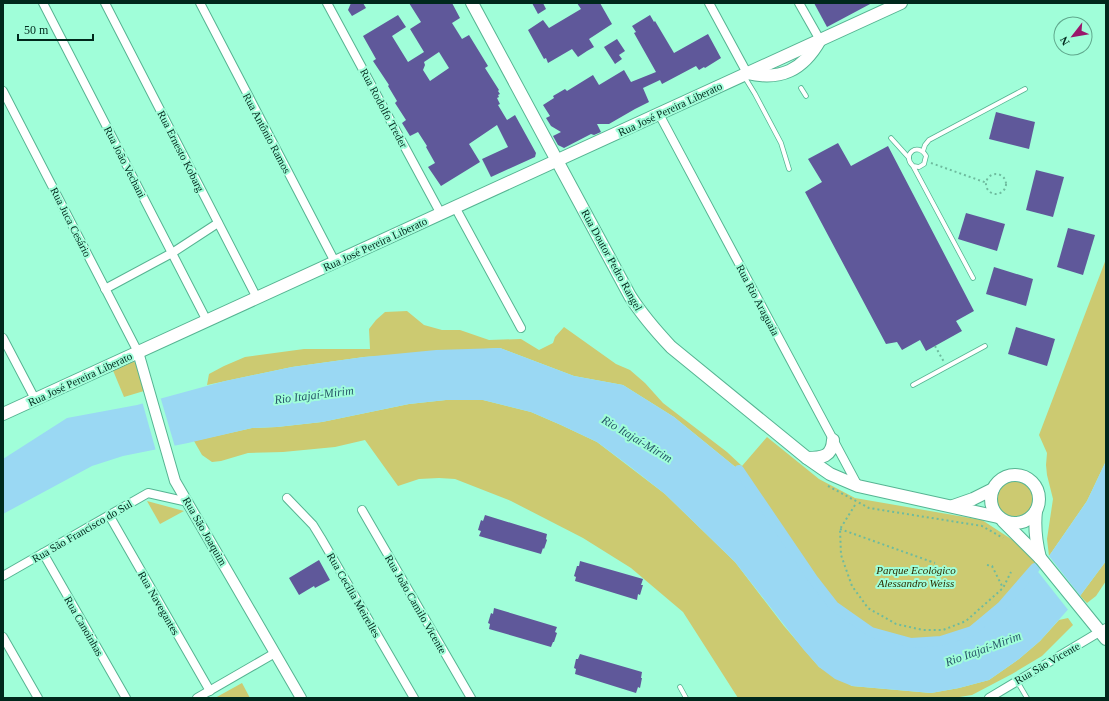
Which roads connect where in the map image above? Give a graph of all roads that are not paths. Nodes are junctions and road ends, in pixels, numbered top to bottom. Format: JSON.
{"nodes":[{"id":1,"x":43,"y":3,"type":"edge"},
{"id":2,"x":105,"y":3,"type":"edge"},
{"id":3,"x":200,"y":3,"type":"edge"},
{"id":4,"x":327,"y":3,"type":"edge"},
{"id":5,"x":472,"y":3,"type":"edge"},
{"id":6,"x":709,"y":3,"type":"edge"},
{"id":7,"x":799,"y":3,"type":"edge"},
{"id":8,"x":901,"y":3,"type":"edge"},
{"id":9,"x":820,"y":40,"type":"junction"},
{"id":10,"x":798,"y":50,"type":"junction"},
{"id":11,"x":780,"y":58,"type":"junction"},
{"id":12,"x":791,"y":70,"type":"junction"},
{"id":13,"x":745,"y":74,"type":"junction"},
{"id":14,"x":801,"y":88,"type":"dead end"},
{"id":15,"x":1025,"y":89,"type":"dead end"},
{"id":16,"x":3,"y":91,"type":"edge"},
{"id":17,"x":806,"y":96,"type":"dead end"},
{"id":18,"x":658,"y":114,"type":"junction"},
{"id":19,"x":891,"y":138,"type":"dead end"},
{"id":20,"x":923,"y":151,"type":"junction"},
{"id":21,"x":909,"y":158,"type":"junction"},
{"id":22,"x":557,"y":160,"type":"junction"},
{"id":23,"x":913,"y":166,"type":"junction"},
{"id":24,"x":789,"y":169,"type":"dead end"},
{"id":25,"x":455,"y":207,"type":"junction"},
{"id":26,"x":441,"y":214,"type":"junction"},
{"id":27,"x":218,"y":223,"type":"junction"},
{"id":28,"x":172,"y":253,"type":"junction"},
{"id":29,"x":335,"y":262,"type":"junction"},
{"id":30,"x":973,"y":278,"type":"dead end"},
{"id":31,"x":105,"y":289,"type":"junction"},
{"id":32,"x":257,"y":298,"type":"junction"},
{"id":33,"x":207,"y":321,"type":"junction"},
{"id":34,"x":521,"y":328,"type":"dead end"},
{"id":35,"x":3,"y":338,"type":"edge"},
{"id":36,"x":985,"y":346,"type":"dead end"},
{"id":37,"x":138,"y":352,"type":"junction"},
{"id":38,"x":913,"y":385,"type":"dead end"},
{"id":39,"x":35,"y":399,"type":"junction"},
{"id":40,"x":3,"y":414,"type":"edge"},
{"id":41,"x":833,"y":440,"type":"junction"},
{"id":42,"x":807,"y":458,"type":"junction"},
{"id":43,"x":178,"y":486,"type":"junction"},
{"id":44,"x":858,"y":486,"type":"junction"},
{"id":45,"x":993,"y":489,"type":"junction"},
{"id":46,"x":163,"y":497,"type":"junction"},
{"id":47,"x":287,"y":498,"type":"dead end"},
{"id":48,"x":188,"y":502,"type":"junction"},
{"id":49,"x":954,"y":506,"type":"junction"},
{"id":50,"x":362,"y":510,"type":"dead end"},
{"id":51,"x":1036,"y":511,"type":"junction"},
{"id":52,"x":109,"y":515,"type":"junction"},
{"id":53,"x":1000,"y":518,"type":"junction"},
{"id":54,"x":43,"y":553,"type":"junction"},
{"id":55,"x":1042,"y":560,"type":"junction"},
{"id":56,"x":3,"y":576,"type":"edge"},
{"id":57,"x":1104,"y":633,"type":"edge"},
{"id":58,"x":3,"y":637,"type":"edge"},
{"id":59,"x":275,"y":653,"type":"junction"},
{"id":60,"x":1017,"y":681,"type":"junction"},
{"id":61,"x":680,"y":687,"type":"dead end"},
{"id":62,"x":210,"y":691,"type":"junction"},
{"id":63,"x":38,"y":698,"type":"edge"},
{"id":64,"x":126,"y":698,"type":"edge"},
{"id":65,"x":197,"y":698,"type":"edge"},
{"id":66,"x":301,"y":698,"type":"edge"},
{"id":67,"x":414,"y":698,"type":"edge"},
{"id":68,"x":471,"y":698,"type":"edge"},
{"id":69,"x":686,"y":698,"type":"edge"},
{"id":70,"x":988,"y":698,"type":"edge"},
{"id":71,"x":1027,"y":698,"type":"edge"}],
"edges":[{"from":1,"to":28,"type":"street","name":"Rua João Vechani"},
{"from":2,"to":27,"type":"street","name":"Rua Ernesto Kobarg"},
{"from":3,"to":29,"type":"street","name":"Rua Antônio Ramos"},
{"from":4,"to":26,"type":"street","name":"Rua Rodolfo Treder"},
{"from":5,"to":22,"type":"main road","name":"Rua Doutor Pedro Rangel"},
{"from":6,"to":13,"type":"street"},
{"from":7,"to":9,"type":"street"},
{"from":8,"to":9,"type":"main road","name":"Rua José Pereira Liberato"},
{"from":9,"to":10,"type":"main road","name":"Rua José Pereira Liberato"},
{"from":9,"to":12,"type":"main road"},
{"from":10,"to":11,"type":"main road","name":"Rua José Pereira Liberato"},
{"from":10,"to":12,"type":"main road"},
{"from":11,"to":12,"type":"main road"},
{"from":11,"to":13,"type":"main road","name":"Rua José Pereira Liberato"},
{"from":12,"to":13,"type":"main road"},
{"from":13,"to":18,"type":"main road","name":"Rua José Pereira Liberato"},
{"from":13,"to":24,"type":"lane"},
{"from":14,"to":17,"type":"lane"},
{"from":15,"to":20,"type":"lane"},
{"from":16,"to":31,"type":"street","name":"Rua Juca Cesário"},
{"from":18,"to":22,"type":"main road","name":"Rua José Pereira Liberato"},
{"from":18,"to":41,"type":"street","name":"Rua Rio Araguaia"},
{"from":19,"to":21,"type":"lane"},
{"from":20,"to":21,"type":"lane"},
{"from":20,"to":23,"type":"lane"},
{"from":21,"to":23,"type":"lane"},
{"from":22,"to":25,"type":"main road","name":"Rua José Pereira Liberato"},
{"from":22,"to":42,"type":"main road","name":"Rua Doutor Pedro Rangel"},
{"from":23,"to":30,"type":"lane"},
{"from":25,"to":26,"type":"main road","name":"Rua José Pereira Liberato"},
{"from":25,"to":34,"type":"street"},
{"from":26,"to":29,"type":"main road","name":"Rua José Pereira Liberato"},
{"from":27,"to":28,"type":"street"},
{"from":27,"to":32,"type":"street","name":"Rua Ernesto Kobarg"},
{"from":28,"to":31,"type":"street"},
{"from":28,"to":33,"type":"street","name":"Rua João Vechani"},
{"from":29,"to":32,"type":"main road","name":"Rua José Pereira Liberato"},
{"from":31,"to":37,"type":"street","name":"Rua Juca Cesário"},
{"from":32,"to":33,"type":"main road","name":"Rua José Pereira Liberato"},
{"from":33,"to":37,"type":"main road","name":"Rua José Pereira Liberato"},
{"from":35,"to":39,"type":"street"},
{"from":36,"to":38,"type":"lane"},
{"from":37,"to":39,"type":"main road","name":"Rua José Pereira Liberato"},
{"from":37,"to":43,"type":"street","name":"Rua São Joaquim"},
{"from":39,"to":40,"type":"main road","name":"Rua José Pereira Liberato"},
{"from":41,"to":42,"type":"main road"},
{"from":41,"to":44,"type":"street","name":"Rua Rio Araguaia"},
{"from":42,"to":44,"type":"main road","name":"Rua Doutor Pedro Rangel"},
{"from":43,"to":46,"type":"street"},
{"from":43,"to":48,"type":"street","name":"Rua São Joaquim"},
{"from":44,"to":49,"type":"main road","name":"Rua Doutor Pedro Rangel"},
{"from":45,"to":49,"type":"main road"},
{"from":45,"to":51,"type":"main road"},
{"from":45,"to":53,"type":"main road"},
{"from":46,"to":48,"type":"street","name":"Rua São Francisco do Sul"},
{"from":46,"to":52,"type":"street","name":"Rua São Francisco do Sul"},
{"from":47,"to":67,"type":"street","name":"Rua Cecília Meirelles"},
{"from":48,"to":59,"type":"street","name":"Rua São Joaquim"},
{"from":49,"to":53,"type":"main road","name":"Rua Doutor Pedro Rangel"},
{"from":50,"to":68,"type":"street","name":"Rua João Camilo Vicente"},
{"from":51,"to":53,"type":"main road"},
{"from":51,"to":55,"type":"main road"},
{"from":52,"to":54,"type":"street","name":"Rua São Francisco do Sul"},
{"from":52,"to":62,"type":"street","name":"Rua Navegantes"},
{"from":53,"to":55,"type":"main road"},
{"from":54,"to":56,"type":"street","name":"Rua São Francisco do Sul"},
{"from":54,"to":64,"type":"street","name":"Rua Canoinhas"},
{"from":55,"to":57,"type":"main road"},
{"from":57,"to":60,"type":"street","name":"Rua São Vicente"},
{"from":58,"to":63,"type":"street"},
{"from":59,"to":62,"type":"street"},
{"from":59,"to":66,"type":"street","name":"Rua São Joaquim"},
{"from":60,"to":70,"type":"street","name":"Rua São Vicente"},
{"from":60,"to":71,"type":"lane"},
{"from":61,"to":69,"type":"lane"},
{"from":62,"to":65,"type":"street"}]}
